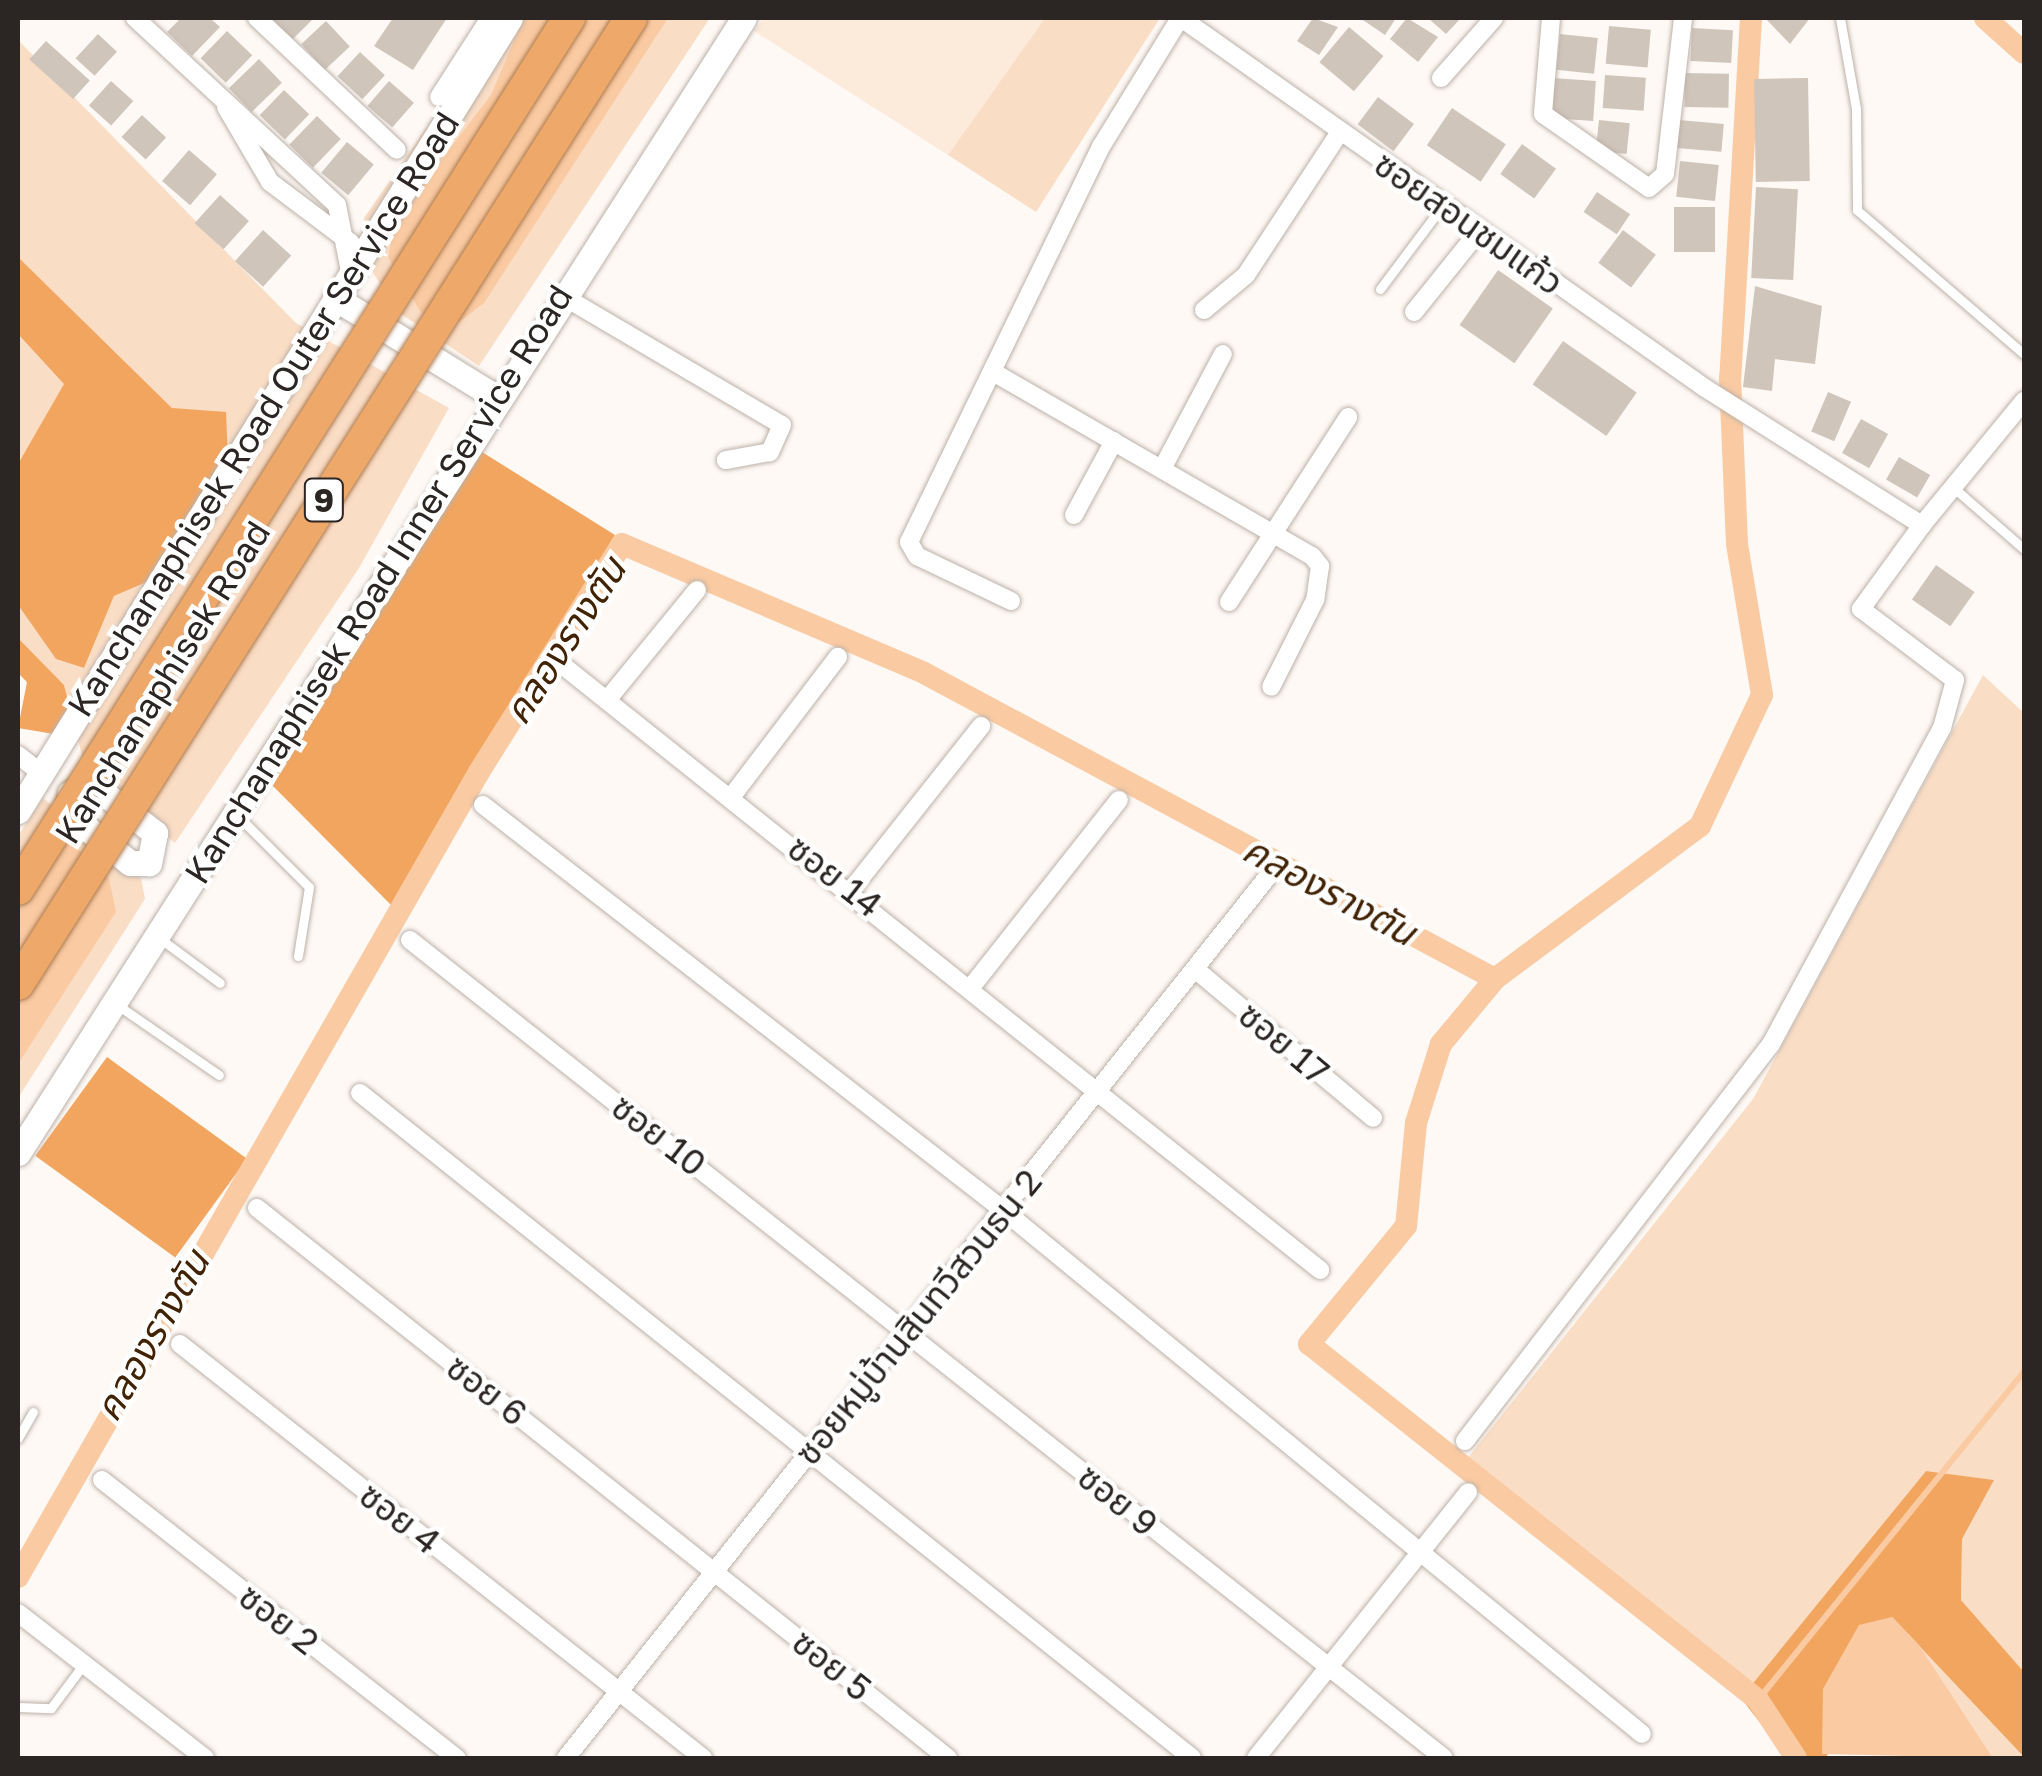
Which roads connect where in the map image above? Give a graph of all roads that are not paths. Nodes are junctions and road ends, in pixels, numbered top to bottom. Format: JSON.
{"nodes":[{"id":1,"x":135,"y":18,"type":"edge"},
{"id":2,"x":257,"y":18,"type":"edge"},
{"id":3,"x":490,"y":18,"type":"edge"},
{"id":4,"x":510,"y":18,"type":"edge"},
{"id":5,"x":569,"y":18,"type":"edge"},
{"id":6,"x":631,"y":18,"type":"edge"},
{"id":7,"x":744,"y":18,"type":"edge"},
{"id":8,"x":1494,"y":18,"type":"edge"},
{"id":9,"x":1551,"y":18,"type":"edge"},
{"id":10,"x":1682,"y":18,"type":"edge"},
{"id":11,"x":1840,"y":18,"type":"edge"},
{"id":12,"x":1180,"y":19,"type":"edge"},
{"id":13,"x":1441,"y":78,"type":"dead end"},
{"id":14,"x":439,"y":97,"type":"dead end"},
{"id":15,"x":224,"y":103,"type":"junction"},
{"id":16,"x":1340,"y":132,"type":"junction"},
{"id":17,"x":397,"y":150,"type":"dead end"},
{"id":18,"x":1443,"y":204,"type":"junction"},
{"id":19,"x":1480,"y":230,"type":"junction"},
{"id":20,"x":351,"y":243,"type":"junction"},
{"id":21,"x":350,"y":273,"type":"junction"},
{"id":22,"x":1380,"y":289,"type":"dead end"},
{"id":23,"x":562,"y":295,"type":"junction"},
{"id":24,"x":335,"y":298,"type":"junction"},
{"id":25,"x":1204,"y":310,"type":"dead end"},
{"id":26,"x":1414,"y":312,"type":"dead end"},
{"id":27,"x":1223,"y":354,"type":"dead end"},
{"id":28,"x":2024,"y":354,"type":"edge"},
{"id":29,"x":993,"y":372,"type":"junction"},
{"id":30,"x":496,"y":397,"type":"junction"},
{"id":31,"x":2024,"y":401,"type":"edge"},
{"id":32,"x":1348,"y":417,"type":"dead end"},
{"id":33,"x":1114,"y":441,"type":"junction"},
{"id":34,"x":726,"y":460,"type":"dead end"},
{"id":35,"x":1162,"y":468,"type":"junction"},
{"id":36,"x":1954,"y":488,"type":"junction"},
{"id":37,"x":1074,"y":515,"type":"dead end"},
{"id":38,"x":1922,"y":525,"type":"junction"},
{"id":39,"x":1278,"y":535,"type":"junction"},
{"id":40,"x":2024,"y":549,"type":"edge"},
{"id":41,"x":696,"y":590,"type":"dead end"},
{"id":42,"x":1011,"y":600,"type":"dead end"},
{"id":43,"x":1229,"y":602,"type":"dead end"},
{"id":44,"x":838,"y":657,"type":"dead end"},
{"id":45,"x":566,"y":668,"type":"dead end"},
{"id":46,"x":1271,"y":686,"type":"dead end"},
{"id":47,"x":607,"y":700,"type":"junction"},
{"id":48,"x":981,"y":726,"type":"dead end"},
{"id":49,"x":18,"y":754,"type":"edge"},
{"id":50,"x":42,"y":774,"type":"junction"},
{"id":51,"x":70,"y":796,"type":"junction"},
{"id":52,"x":732,"y":796,"type":"junction"},
{"id":53,"x":1119,"y":800,"type":"dead end"},
{"id":54,"x":483,"y":805,"type":"dead end"},
{"id":55,"x":18,"y":811,"type":"edge"},
{"id":56,"x":234,"y":812,"type":"junction"},
{"id":57,"x":152,"y":860,"type":"junction"},
{"id":58,"x":1269,"y":874,"type":"dead end"},
{"id":59,"x":186,"y":888,"type":"junction"},
{"id":60,"x":18,"y":889,"type":"edge"},
{"id":61,"x":852,"y":889,"type":"junction"},
{"id":62,"x":156,"y":936,"type":"junction"},
{"id":63,"x":410,"y":940,"type":"dead end"},
{"id":64,"x":298,"y":956,"type":"dead end"},
{"id":65,"x":1195,"y":969,"type":"junction"},
{"id":66,"x":18,"y":984,"type":"edge"},
{"id":67,"x":220,"y":984,"type":"dead end"},
{"id":68,"x":972,"y":986,"type":"junction"},
{"id":69,"x":114,"y":1002,"type":"junction"},
{"id":70,"x":219,"y":1075,"type":"dead end"},
{"id":71,"x":1100,"y":1088,"type":"junction"},
{"id":72,"x":360,"y":1093,"type":"dead end"},
{"id":73,"x":1373,"y":1118,"type":"dead end"},
{"id":74,"x":18,"y":1153,"type":"edge"},
{"id":75,"x":258,"y":1208,"type":"dead end"},
{"id":76,"x":1004,"y":1210,"type":"junction"},
{"id":77,"x":1320,"y":1270,"type":"dead end"},
{"id":78,"x":909,"y":1329,"type":"junction"},
{"id":79,"x":180,"y":1344,"type":"dead end"},
{"id":80,"x":33,"y":1412,"type":"dead end"},
{"id":81,"x":18,"y":1438,"type":"edge"},
{"id":82,"x":1465,"y":1441,"type":"dead end"},
{"id":83,"x":812,"y":1450,"type":"junction"},
{"id":84,"x":102,"y":1480,"type":"dead end"},
{"id":85,"x":1468,"y":1492,"type":"dead end"},
{"id":86,"x":1422,"y":1550,"type":"junction"},
{"id":87,"x":716,"y":1571,"type":"junction"},
{"id":88,"x":20,"y":1615,"type":"edge"},
{"id":89,"x":82,"y":1664,"type":"junction"},
{"id":90,"x":1328,"y":1670,"type":"junction"},
{"id":91,"x":620,"y":1692,"type":"junction"},
{"id":92,"x":18,"y":1707,"type":"edge"},
{"id":93,"x":1642,"y":1734,"type":"dead end"},
{"id":94,"x":205,"y":1758,"type":"edge"},
{"id":95,"x":457,"y":1758,"type":"edge"},
{"id":96,"x":566,"y":1758,"type":"edge"},
{"id":97,"x":703,"y":1758,"type":"edge"},
{"id":98,"x":948,"y":1758,"type":"edge"},
{"id":99,"x":1192,"y":1758,"type":"edge"},
{"id":100,"x":1256,"y":1758,"type":"edge"},
{"id":101,"x":1444,"y":1758,"type":"edge"}],
"edges":[{"from":1,"to":15,"type":"street"},
{"from":2,"to":17,"type":"street"},
{"from":3,"to":14,"type":"street"},
{"from":4,"to":21,"type":"main road","name":"Kanchanaphisek Road Outer Service Road"},
{"from":5,"to":60,"type":"highway","name":"Kanchanaphisek Road","number":"9","bridge":true},
{"from":6,"to":66,"type":"highway","name":"Kanchanaphisek Road","number":"9","bridge":true},
{"from":7,"to":23,"type":"main road","name":"Kanchanaphisek Road Inner Service Road"},
{"from":8,"to":13,"type":"street"},
{"from":9,"to":10,"type":"street"},
{"from":11,"to":28,"type":"lane"},
{"from":12,"to":16,"type":"street","name":"ซอยสอนชมแก้ว"},
{"from":12,"to":29,"type":"street"},
{"from":15,"to":20,"type":"street"},
{"from":15,"to":20,"type":"street"},
{"from":16,"to":18,"type":"street","name":"ซอยสอนชมแก้ว"},
{"from":16,"to":25,"type":"street"},
{"from":18,"to":19,"type":"street","name":"ซอยสอนชมแก้ว"},
{"from":18,"to":22,"type":"lane"},
{"from":19,"to":26,"type":"street"},
{"from":19,"to":38,"type":"street","name":"ซอยสอนชมแก้ว"},
{"from":20,"to":21,"type":"street"},
{"from":21,"to":24,"type":"main road","name":"Kanchanaphisek Road Outer Service Road"},
{"from":23,"to":30,"type":"main road","name":"Kanchanaphisek Road Inner Service Road"},
{"from":23,"to":34,"type":"street"},
{"from":24,"to":30,"type":"main road"},
{"from":24,"to":50,"type":"main road","name":"Kanchanaphisek Road Outer Service Road"},
{"from":27,"to":35,"type":"street"},
{"from":29,"to":33,"type":"street"},
{"from":29,"to":42,"type":"street"},
{"from":30,"to":56,"type":"main road","name":"Kanchanaphisek Road Inner Service Road"},
{"from":31,"to":36,"type":"street"},
{"from":32,"to":39,"type":"street"},
{"from":33,"to":35,"type":"street"},
{"from":33,"to":37,"type":"street"},
{"from":35,"to":39,"type":"street"},
{"from":36,"to":38,"type":"street"},
{"from":36,"to":40,"type":"lane"},
{"from":38,"to":82,"type":"street"},
{"from":39,"to":43,"type":"street"},
{"from":39,"to":46,"type":"street"},
{"from":41,"to":47,"type":"street"},
{"from":44,"to":52,"type":"street"},
{"from":45,"to":47,"type":"street","name":"ซอย 14"},
{"from":47,"to":52,"type":"street","name":"ซอย 14"},
{"from":48,"to":61,"type":"street"},
{"from":49,"to":50,"type":"street"},
{"from":50,"to":51,"type":"main road"},
{"from":50,"to":55,"type":"main road","name":"Kanchanaphisek Road Outer Service Road"},
{"from":51,"to":57,"type":"main road"},
{"from":51,"to":57,"type":"main road"},
{"from":52,"to":61,"type":"street","name":"ซอย 14"},
{"from":53,"to":68,"type":"street"},
{"from":54,"to":76,"type":"street"},
{"from":56,"to":59,"type":"main road","name":"Kanchanaphisek Road Inner Service Road"},
{"from":56,"to":64,"type":"lane"},
{"from":57,"to":59,"type":"main road"},
{"from":58,"to":65,"type":"street","name":"ซอยหมู่บ้านสินทวีสวนธน 2"},
{"from":59,"to":62,"type":"main road","name":"Kanchanaphisek Road Inner Service Road"},
{"from":61,"to":68,"type":"street","name":"ซอย 14"},
{"from":62,"to":67,"type":"lane"},
{"from":62,"to":69,"type":"main road","name":"Kanchanaphisek Road Inner Service Road"},
{"from":63,"to":78,"type":"street","name":"ซอย 10"},
{"from":65,"to":71,"type":"street","name":"ซอยหมู่บ้านสินทวีสวนธน 2"},
{"from":65,"to":73,"type":"street","name":"ซอย 17"},
{"from":68,"to":71,"type":"street","name":"ซอย 14"},
{"from":69,"to":70,"type":"lane"},
{"from":69,"to":74,"type":"main road","name":"Kanchanaphisek Road Inner Service Road"},
{"from":71,"to":76,"type":"street","name":"ซอยหมู่บ้านสินทวีสวนธน 2"},
{"from":71,"to":77,"type":"street","name":"ซอย 14"},
{"from":72,"to":83,"type":"street"},
{"from":75,"to":87,"type":"street","name":"ซอย 6"},
{"from":76,"to":78,"type":"street","name":"ซอยหมู่บ้านสินทวีสวนธน 2"},
{"from":76,"to":86,"type":"street"},
{"from":78,"to":83,"type":"street","name":"ซอยหมู่บ้านสินทวีสวนธน 2"},
{"from":78,"to":90,"type":"street","name":"ซอย 9"},
{"from":79,"to":91,"type":"street","name":"ซอย 4"},
{"from":80,"to":81,"type":"lane"},
{"from":83,"to":87,"type":"street","name":"ซอยหมู่บ้านสินทวีสวนธน 2"},
{"from":83,"to":99,"type":"street"},
{"from":84,"to":95,"type":"street","name":"ซอย 2"},
{"from":85,"to":86,"type":"street"},
{"from":86,"to":90,"type":"street"},
{"from":86,"to":93,"type":"street"},
{"from":87,"to":91,"type":"street","name":"ซอยหมู่บ้านสินทวีสวนธน 2"},
{"from":87,"to":98,"type":"street","name":"ซอย 5"},
{"from":88,"to":89,"type":"street"},
{"from":89,"to":92,"type":"lane"},
{"from":89,"to":94,"type":"street"},
{"from":90,"to":100,"type":"street"},
{"from":90,"to":101,"type":"street","name":"ซอย 9"},
{"from":91,"to":96,"type":"street","name":"ซอยหมู่บ้านสินทวีสวนธน 2"},
{"from":91,"to":97,"type":"street","name":"ซอย 4"}]}
